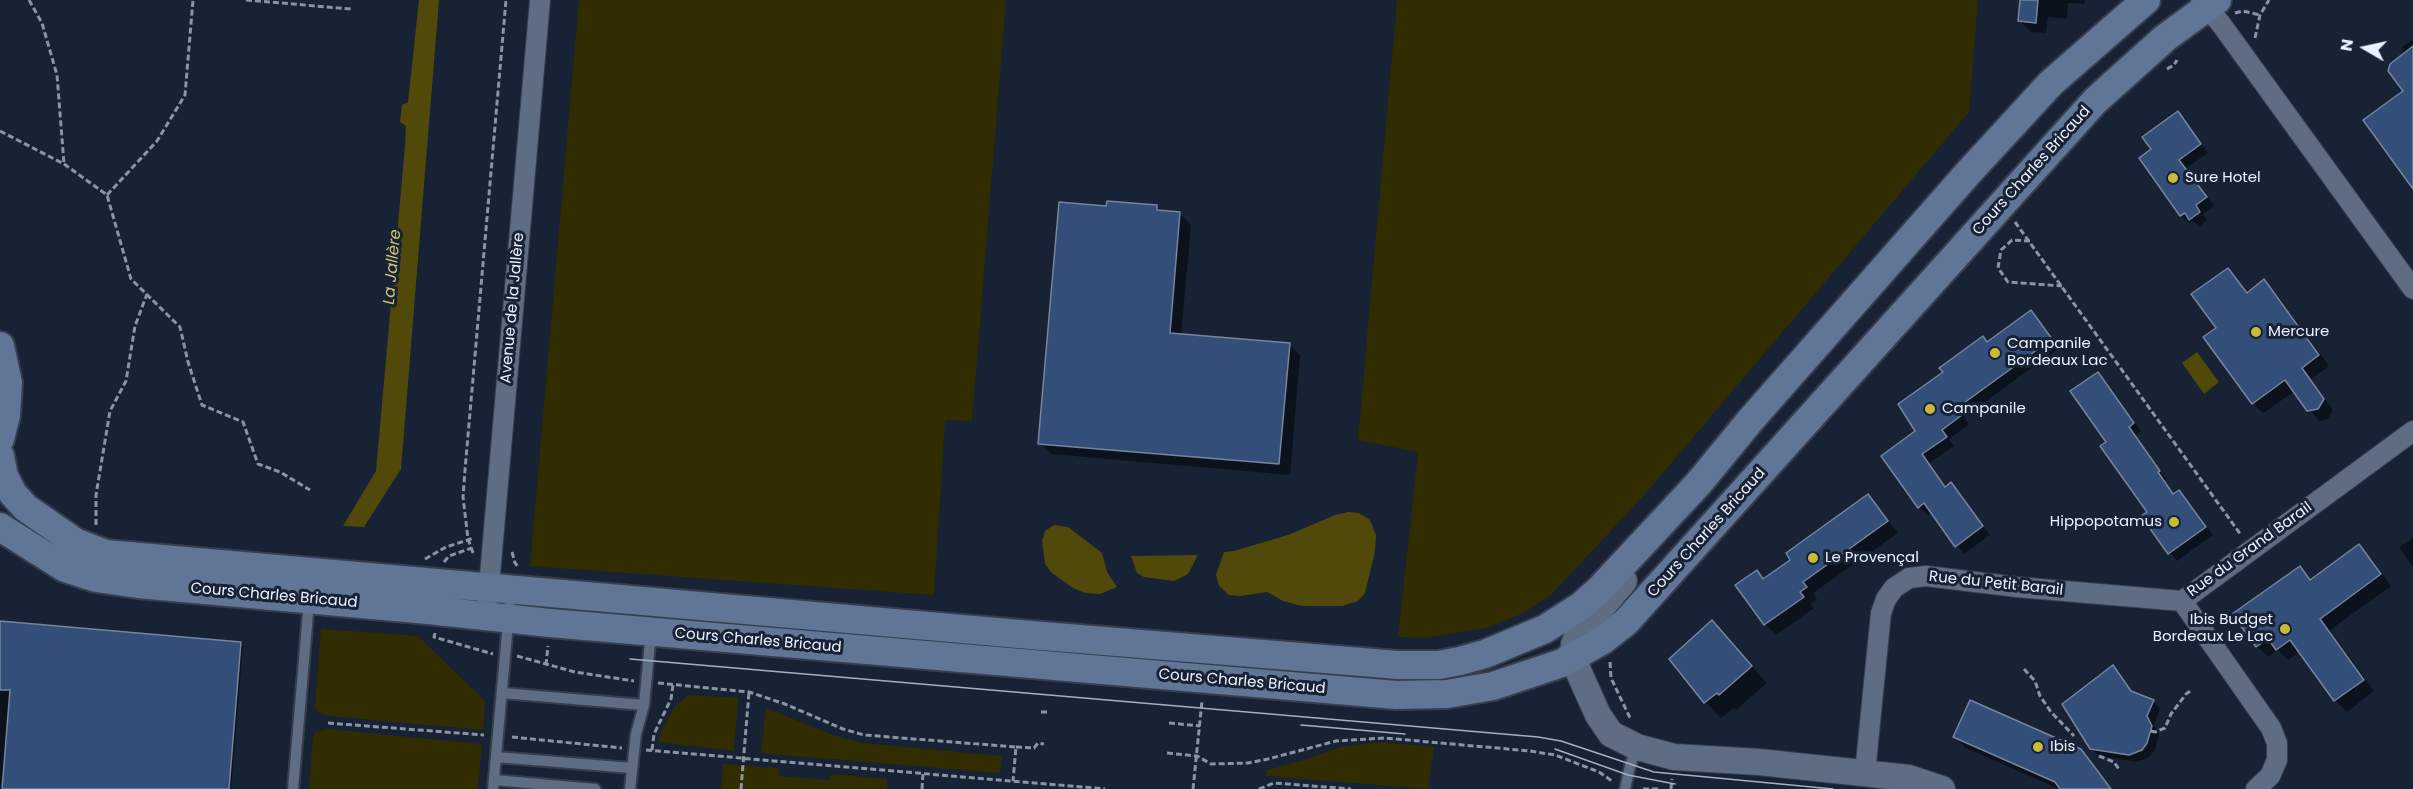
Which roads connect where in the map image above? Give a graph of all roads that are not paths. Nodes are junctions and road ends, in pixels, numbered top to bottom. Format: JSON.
{"nodes":[{"id":1,"x":540,"y":0,"type":"edge"},
{"id":2,"x":2146,"y":0,"type":"edge"},
{"id":3,"x":2208,"y":2,"type":"edge"},
{"id":4,"x":2413,"y":289,"type":"edge"},
{"id":5,"x":0,"y":346,"type":"edge"},
{"id":6,"x":2413,"y":431,"type":"edge"},
{"id":7,"x":0,"y":438,"type":"edge"},
{"id":8,"x":0,"y":456,"type":"edge"},
{"id":9,"x":0,"y":527,"type":"edge"},
{"id":10,"x":500,"y":589,"type":"junction"},
{"id":11,"x":438,"y":597,"type":"junction"},
{"id":12,"x":309,"y":600,"type":"junction"},
{"id":13,"x":2182,"y":601,"type":"junction"},
{"id":14,"x":497,"y":617,"type":"junction"},
{"id":15,"x":651,"y":632,"type":"junction"},
{"id":16,"x":1576,"y":640,"type":"junction"},
{"id":17,"x":502,"y":693,"type":"junction"},
{"id":18,"x":644,"y":705,"type":"junction"},
{"id":19,"x":1637,"y":747,"type":"junction"},
{"id":20,"x":496,"y":757,"type":"junction"},
{"id":21,"x":632,"y":768,"type":"junction"},
{"id":22,"x":1864,"y":773,"type":"junction"},
{"id":23,"x":494,"y":784,"type":"edge"},
{"id":24,"x":1626,"y":788,"type":"edge"},
{"id":25,"x":293,"y":789,"type":"edge"},
{"id":26,"x":595,"y":789,"type":"edge"},
{"id":27,"x":630,"y":789,"type":"edge"},
{"id":28,"x":1942,"y":789,"type":"edge"},
{"id":29,"x":2256,"y":789,"type":"edge"}],
"edges":[{"from":1,"to":10,"type":"street","name":"Avenue de la Jallère"},
{"from":2,"to":16,"type":"main road","name":"Cours Charles Bricaud"},
{"from":3,"to":4,"type":"street"},
{"from":3,"to":16,"type":"main road","name":"Cours Charles Bricaud"},
{"from":5,"to":7,"type":"main road"},
{"from":6,"to":13,"type":"street","name":"Rue du Grand Barail"},
{"from":8,"to":11,"type":"main road","name":"Cours Charles Bricaud"},
{"from":9,"to":12,"type":"main road","name":"Cours Charles Bricaud"},
{"from":10,"to":11,"type":"main road","name":"Cours Charles Bricaud"},
{"from":10,"to":14,"type":"street","name":"Avenue de la Jallère"},
{"from":10,"to":16,"type":"main road","name":"Cours Charles Bricaud"},
{"from":11,"to":12,"type":"main road","name":"Cours Charles Bricaud"},
{"from":11,"to":14,"type":"main road","name":"Cours Charles Bricaud"},
{"from":12,"to":25,"type":"lane"},
{"from":13,"to":22,"type":"street","name":"Rue du Petit Barail"},
{"from":13,"to":29,"type":"street","name":"Rue du Grand Barail"},
{"from":14,"to":15,"type":"main road","name":"Cours Charles Bricaud"},
{"from":14,"to":17,"type":"lane"},
{"from":15,"to":16,"type":"main road","name":"Cours Charles Bricaud"},
{"from":15,"to":18,"type":"lane"},
{"from":16,"to":19,"type":"street"},
{"from":17,"to":18,"type":"lane"},
{"from":17,"to":20,"type":"lane"},
{"from":18,"to":21,"type":"lane"},
{"from":19,"to":22,"type":"street"},
{"from":19,"to":24,"type":"lane"},
{"from":20,"to":21,"type":"lane"},
{"from":20,"to":23,"type":"lane"},
{"from":21,"to":27,"type":"lane"},
{"from":22,"to":28,"type":"street"},
{"from":23,"to":26,"type":"lane"}]}
